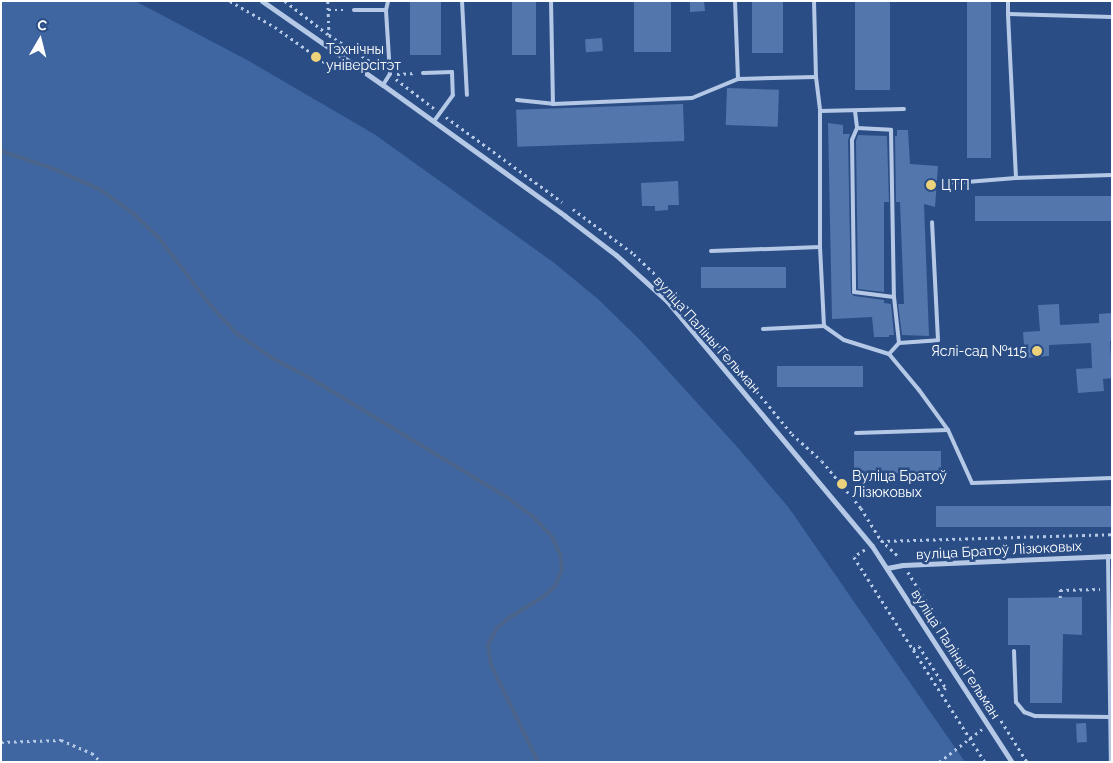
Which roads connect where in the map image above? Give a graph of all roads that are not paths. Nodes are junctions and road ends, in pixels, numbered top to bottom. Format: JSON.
{"nodes":[{"id":1,"x":262,"y":1,"type":"edge"},
{"id":2,"x":388,"y":1,"type":"edge"},
{"id":3,"x":462,"y":1,"type":"edge"},
{"id":4,"x":551,"y":1,"type":"edge"},
{"id":5,"x":735,"y":1,"type":"edge"},
{"id":6,"x":814,"y":1,"type":"edge"},
{"id":7,"x":1008,"y":1,"type":"edge"},
{"id":8,"x":354,"y":10,"type":"road end"},
{"id":9,"x":386,"y":10,"type":"junction"},
{"id":10,"x":1008,"y":14,"type":"junction"},
{"id":11,"x":1112,"y":17,"type":"edge"},
{"id":12,"x":423,"y":73,"type":"road end"},
{"id":13,"x":816,"y":77,"type":"junction"},
{"id":14,"x":738,"y":79,"type":"junction"},
{"id":15,"x":383,"y":85,"type":"junction"},
{"id":16,"x":467,"y":95,"type":"dead end"},
{"id":17,"x":517,"y":100,"type":"dead end"},
{"id":18,"x":553,"y":104,"type":"junction"},
{"id":19,"x":904,"y":109,"type":"dead end"},
{"id":20,"x":820,"y":111,"type":"junction"},
{"id":21,"x":856,"y":111,"type":"junction"},
{"id":22,"x":434,"y":121,"type":"junction"},
{"id":23,"x":857,"y":128,"type":"junction"},
{"id":24,"x":1112,"y":175,"type":"edge"},
{"id":25,"x":1016,"y":178,"type":"junction"},
{"id":26,"x":954,"y":183,"type":"dead end"},
{"id":27,"x":932,"y":222,"type":"dead end"},
{"id":28,"x":820,"y":247,"type":"junction"},
{"id":29,"x":711,"y":251,"type":"dead end"},
{"id":30,"x":894,"y":297,"type":"junction"},
{"id":31,"x":824,"y":326,"type":"junction"},
{"id":32,"x":763,"y":330,"type":"dead end"},
{"id":33,"x":899,"y":343,"type":"junction"},
{"id":34,"x":889,"y":354,"type":"junction"},
{"id":35,"x":948,"y":430,"type":"junction"},
{"id":36,"x":856,"y":433,"type":"dead end"},
{"id":37,"x":1112,"y":478,"type":"edge"},
{"id":38,"x":1110,"y":556,"type":"edge"},
{"id":39,"x":887,"y":568,"type":"junction"},
{"id":40,"x":1014,"y":651,"type":"dead end"},
{"id":41,"x":1111,"y":691,"type":"edge"},
{"id":42,"x":1110,"y":717,"type":"junction"},
{"id":43,"x":1012,"y":762,"type":"edge"},
{"id":44,"x":1111,"y":762,"type":"edge"}],
"edges":[{"from":1,"to":15,"type":"street","name":"вуліца Паліны Гельман"},
{"from":2,"to":9,"type":"lane"},
{"from":3,"to":16,"type":"lane"},
{"from":4,"to":18,"type":"lane"},
{"from":5,"to":14,"type":"lane"},
{"from":6,"to":13,"type":"lane"},
{"from":7,"to":10,"type":"lane"},
{"from":8,"to":9,"type":"lane"},
{"from":9,"to":15,"type":"lane"},
{"from":10,"to":11,"type":"lane"},
{"from":10,"to":25,"type":"lane"},
{"from":12,"to":22,"type":"lane"},
{"from":13,"to":14,"type":"lane"},
{"from":13,"to":20,"type":"lane"},
{"from":14,"to":18,"type":"lane"},
{"from":15,"to":22,"type":"street","name":"вуліца Паліны Гельман"},
{"from":17,"to":18,"type":"lane"},
{"from":19,"to":21,"type":"lane"},
{"from":20,"to":21,"type":"lane"},
{"from":20,"to":28,"type":"lane"},
{"from":21,"to":23,"type":"lane"},
{"from":22,"to":39,"type":"street","name":"вуліца Паліны Гельман"},
{"from":23,"to":30,"type":"lane"},
{"from":23,"to":30,"type":"lane"},
{"from":24,"to":25,"type":"lane"},
{"from":25,"to":26,"type":"lane"},
{"from":27,"to":33,"type":"lane"},
{"from":28,"to":29,"type":"lane"},
{"from":28,"to":31,"type":"lane"},
{"from":30,"to":33,"type":"lane"},
{"from":31,"to":32,"type":"lane"},
{"from":31,"to":34,"type":"lane"},
{"from":33,"to":34,"type":"lane"},
{"from":34,"to":35,"type":"lane"},
{"from":35,"to":36,"type":"lane"},
{"from":35,"to":37,"type":"lane"},
{"from":38,"to":39,"type":"street","name":"вуліца Братоў Лізюковых"},
{"from":38,"to":41,"type":"lane"},
{"from":39,"to":43,"type":"street","name":"вуліца Паліны Гельман"},
{"from":40,"to":42,"type":"lane"},
{"from":41,"to":42,"type":"lane"},
{"from":42,"to":44,"type":"lane"}]}
